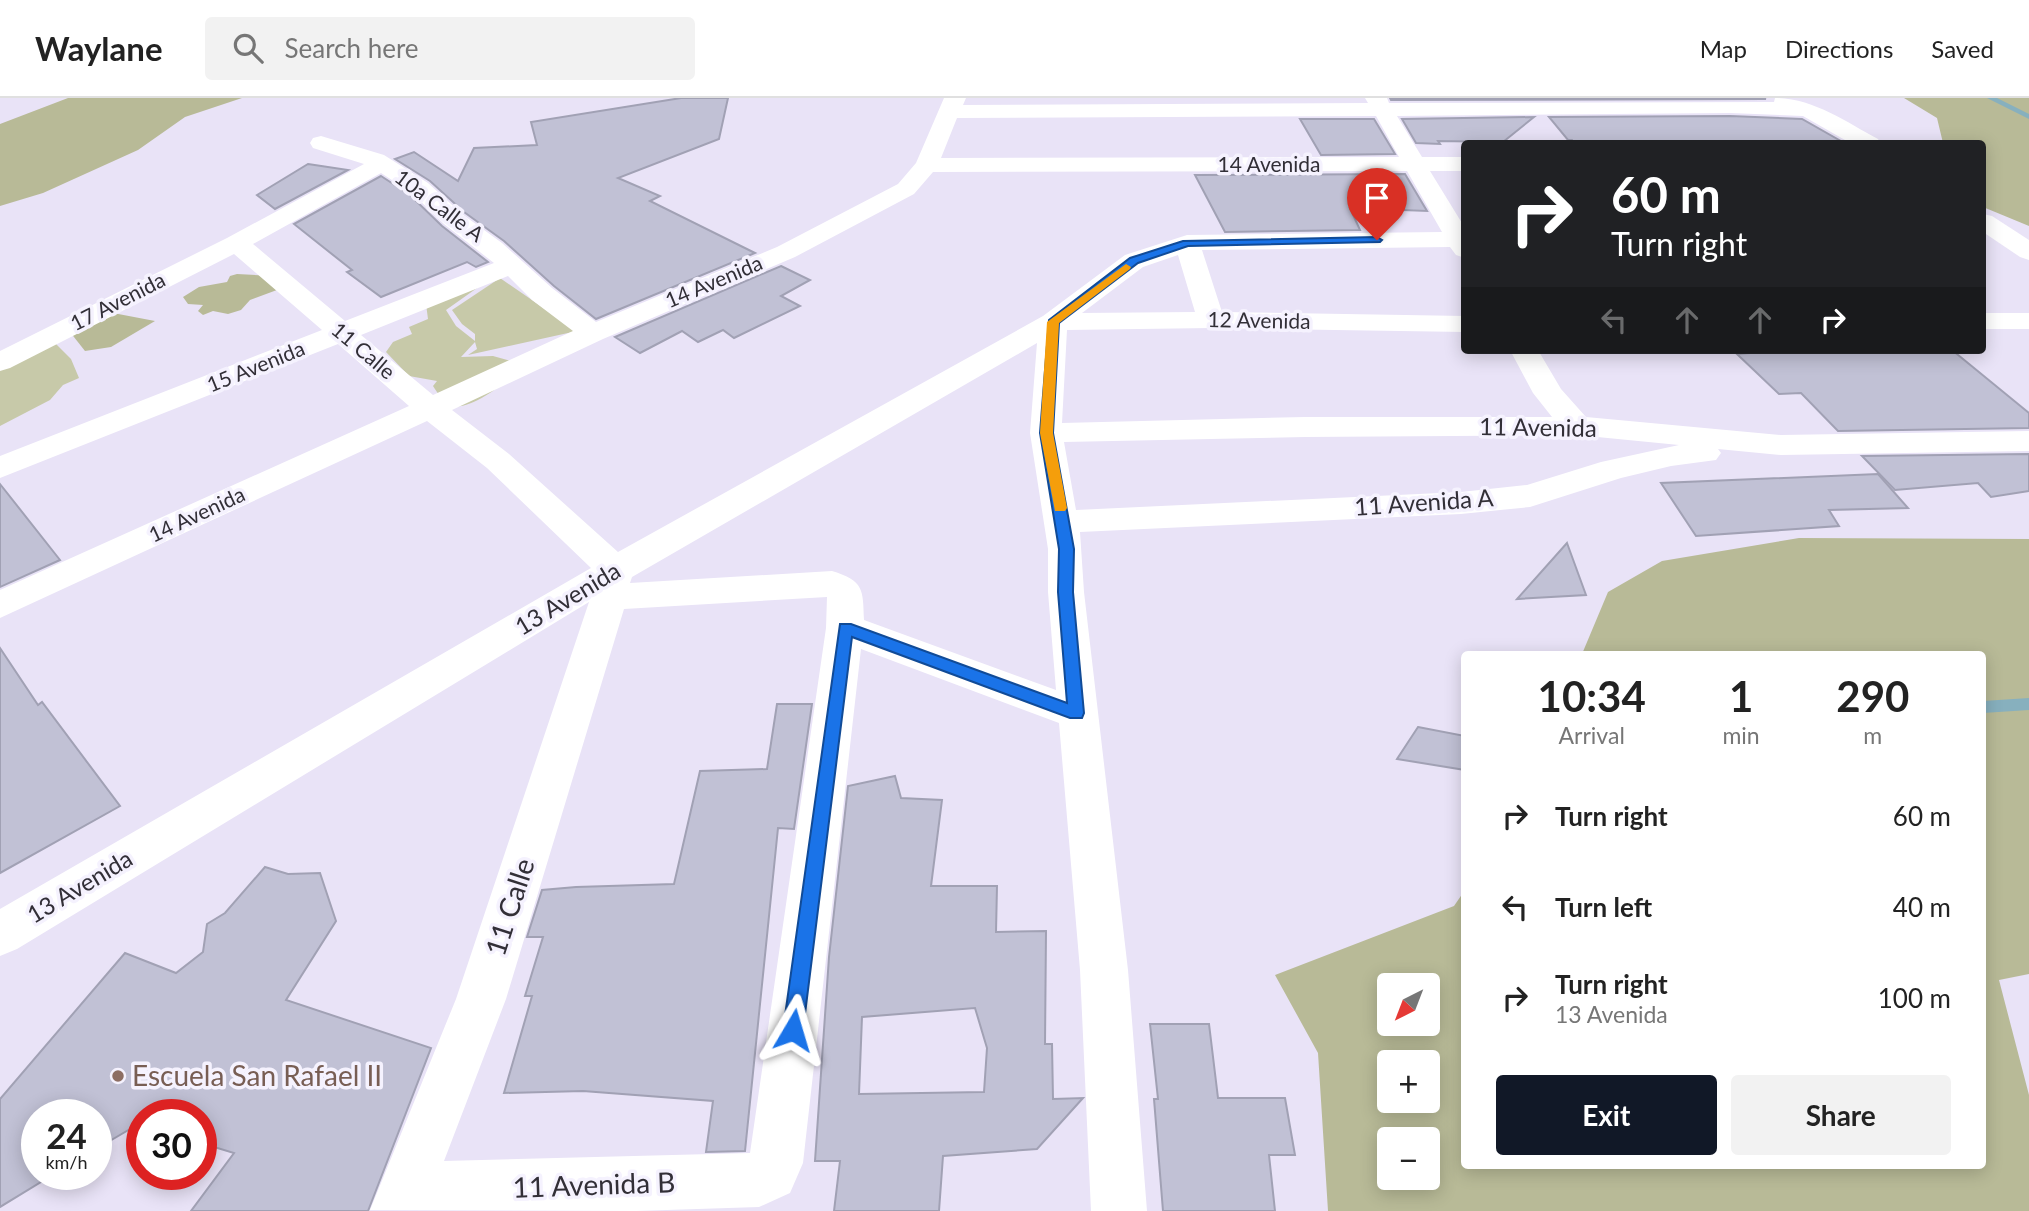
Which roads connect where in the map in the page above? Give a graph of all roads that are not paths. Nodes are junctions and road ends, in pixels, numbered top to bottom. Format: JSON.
{"nodes":[{"id":1,"x":1776,"y":98,"type":"edge"},
{"id":2,"x":1379,"y":103,"type":"edge"},
{"id":3,"x":953,"y":105,"type":"edge"},
{"id":4,"x":1806,"y":110,"type":"junction"},
{"id":5,"x":1862,"y":140,"type":"edge"},
{"id":6,"x":321,"y":143,"type":"dead end"},
{"id":7,"x":382,"y":163,"type":"junction"},
{"id":8,"x":1461,"y":164,"type":"edge"},
{"id":9,"x":927,"y":165,"type":"junction"},
{"id":10,"x":1413,"y":165,"type":"junction"},
{"id":11,"x":1988,"y":229,"type":"edge"},
{"id":12,"x":1461,"y":239,"type":"edge"},
{"id":13,"x":1461,"y":242,"type":"edge"},
{"id":14,"x":236,"y":243,"type":"junction"},
{"id":15,"x":1186,"y":243,"type":"junction"},
{"id":16,"x":2029,"y":252,"type":"edge"},
{"id":17,"x":1143,"y":257,"type":"junction"},
{"id":18,"x":512,"y":264,"type":"junction"},
{"id":19,"x":1200,"y":286,"type":"junction"},
{"id":20,"x":1211,"y":320,"type":"junction"},
{"id":21,"x":1986,"y":321,"type":"edge"},
{"id":22,"x":2029,"y":321,"type":"edge"},
{"id":23,"x":1053,"y":322,"type":"junction"},
{"id":24,"x":1461,"y":324,"type":"edge"},
{"id":25,"x":341,"y":333,"type":"junction"},
{"id":26,"x":593,"y":333,"type":"junction"},
{"id":27,"x":1526,"y":354,"type":"edge"},
{"id":28,"x":0,"y":362,"type":"edge"},
{"id":29,"x":430,"y":408,"type":"junction"},
{"id":30,"x":1577,"y":426,"type":"junction"},
{"id":31,"x":1046,"y":433,"type":"junction"},
{"id":32,"x":2029,"y":441,"type":"edge"},
{"id":33,"x":1781,"y":445,"type":"junction"},
{"id":34,"x":0,"y":468,"type":"edge"},
{"id":35,"x":1062,"y":522,"type":"junction"},
{"id":36,"x":612,"y":584,"type":"junction"},
{"id":37,"x":0,"y":605,"type":"edge"},
{"id":38,"x":845,"y":610,"type":"junction"},
{"id":39,"x":1076,"y":713,"type":"junction"},
{"id":40,"x":7,"y":937,"type":"edge"},
{"id":41,"x":401,"y":1200,"type":"edge"},
{"id":42,"x":1119,"y":1211,"type":"edge"}],
"edges":[{"from":1,"to":4,"type":"street"},
{"from":2,"to":3,"type":"street"},
{"from":2,"to":4,"type":"street"},
{"from":2,"to":10,"type":"street"},
{"from":3,"to":9,"type":"street"},
{"from":4,"to":5,"type":"street"},
{"from":6,"to":7,"type":"street","name":"10a Calle A"},
{"from":7,"to":14,"type":"street","name":"17 Avenida"},
{"from":7,"to":18,"type":"street","name":"10a Calle A"},
{"from":8,"to":10,"type":"street","name":"14 Avenida"},
{"from":9,"to":10,"type":"street","name":"14 Avenida"},
{"from":9,"to":26,"type":"street","name":"14 Avenida"},
{"from":10,"to":12,"type":"street"},
{"from":11,"to":16,"type":"street"},
{"from":13,"to":15,"type":"street","name":"13 Avenida"},
{"from":14,"to":25,"type":"street","name":"11 Calle"},
{"from":14,"to":28,"type":"street","name":"17 Avenida"},
{"from":15,"to":17,"type":"street","name":"13 Avenida"},
{"from":15,"to":19,"type":"street"},
{"from":17,"to":19,"type":"street"},
{"from":17,"to":23,"type":"street","name":"13 Avenida"},
{"from":18,"to":25,"type":"street","name":"15 Avenida"},
{"from":18,"to":26,"type":"street","name":"10a Calle A"},
{"from":19,"to":20,"type":"street"},
{"from":20,"to":23,"type":"street","name":"12 Avenida"},
{"from":20,"to":24,"type":"street","name":"12 Avenida"},
{"from":21,"to":22,"type":"street"},
{"from":23,"to":31,"type":"street"},
{"from":23,"to":36,"type":"street","name":"13 Avenida"},
{"from":25,"to":29,"type":"street","name":"11 Calle"},
{"from":25,"to":34,"type":"street","name":"15 Avenida"},
{"from":26,"to":29,"type":"street","name":"14 Avenida"},
{"from":27,"to":30,"type":"street"},
{"from":29,"to":36,"type":"street","name":"11 Calle"},
{"from":29,"to":37,"type":"street","name":"14 Avenida"},
{"from":30,"to":31,"type":"street","name":"11 Avenida"},
{"from":30,"to":33,"type":"street","name":"11 Avenida"},
{"from":31,"to":35,"type":"street"},
{"from":32,"to":33,"type":"street","name":"11 Avenida"},
{"from":33,"to":35,"type":"street","name":"11 Avenida A"},
{"from":35,"to":39,"type":"street"},
{"from":36,"to":38,"type":"street"},
{"from":36,"to":40,"type":"street","name":"13 Avenida"},
{"from":36,"to":41,"type":"street","name":"11 Calle"},
{"from":38,"to":39,"type":"street"},
{"from":38,"to":41,"type":"street","name":"11 Avenida B"},
{"from":39,"to":42,"type":"street"}]}
